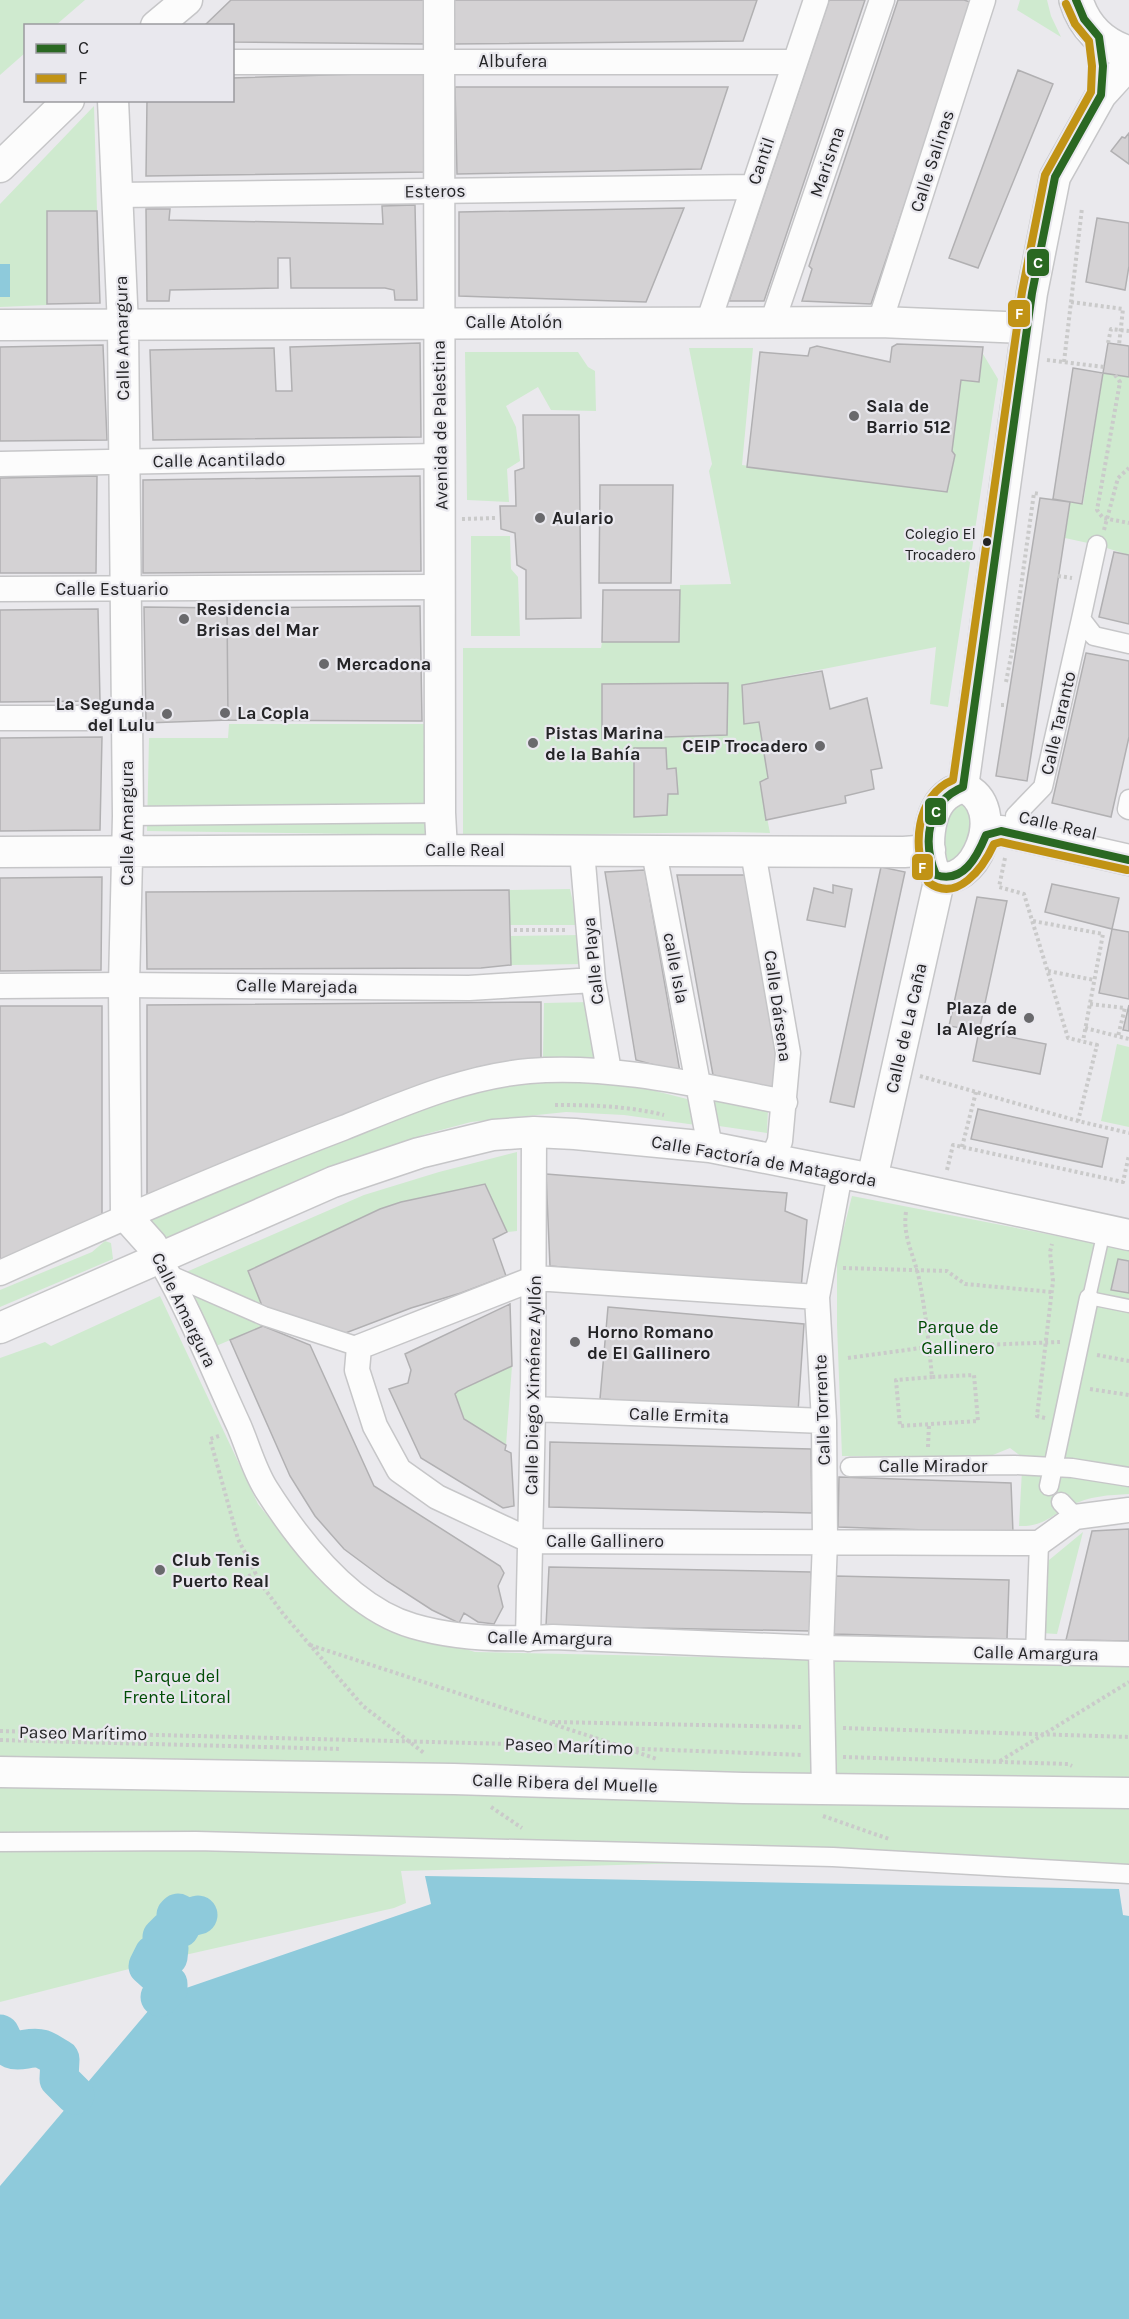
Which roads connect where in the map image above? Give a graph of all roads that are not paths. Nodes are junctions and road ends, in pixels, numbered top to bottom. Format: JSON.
{"nodes":[{"id":1,"x":187,"y":0,"type":"edge"},
{"id":2,"x":439,"y":0,"type":"edge"},
{"id":3,"x":816,"y":0,"type":"edge"},
{"id":4,"x":882,"y":0,"type":"edge"},
{"id":5,"x":983,"y":0,"type":"edge"},
{"id":6,"x":1076,"y":0,"type":"edge"},
{"id":7,"x":158,"y":24,"type":"edge"},
{"id":8,"x":1099,"y":38,"type":"junction"},
{"id":9,"x":1129,"y":53,"type":"edge"},
{"id":10,"x":440,"y":60,"type":"junction"},
{"id":11,"x":234,"y":62,"type":"edge"},
{"id":12,"x":794,"y":62,"type":"junction"},
{"id":13,"x":1129,"y":64,"type":"edge"},
{"id":14,"x":1101,"y":94,"type":"junction"},
{"id":15,"x":67,"y":102,"type":"edge"},
{"id":16,"x":113,"y":102,"type":"edge"},
{"id":17,"x":0,"y":167,"type":"edge"},
{"id":18,"x":752,"y":187,"type":"junction"},
{"id":19,"x":439,"y":191,"type":"junction"},
{"id":20,"x":117,"y":195,"type":"junction"},
{"id":21,"x":439,"y":322,"type":"junction"},
{"id":22,"x":880,"y":322,"type":"junction"},
{"id":23,"x":708,"y":323,"type":"junction"},
{"id":24,"x":772,"y":323,"type":"junction"},
{"id":25,"x":0,"y":326,"type":"edge"},
{"id":26,"x":123,"y":326,"type":"junction"},
{"id":27,"x":1027,"y":328,"type":"junction"},
{"id":28,"x":439,"y":456,"type":"junction"},
{"id":29,"x":124,"y":462,"type":"junction"},
{"id":30,"x":0,"y":464,"type":"edge"},
{"id":31,"x":1097,"y":545,"type":"road end"},
{"id":32,"x":440,"y":586,"type":"junction"},
{"id":33,"x":0,"y":589,"type":"edge"},
{"id":34,"x":124,"y":590,"type":"junction"},
{"id":35,"x":1081,"y":619,"type":"junction"},
{"id":36,"x":1129,"y":644,"type":"edge"},
{"id":37,"x":0,"y":718,"type":"edge"},
{"id":38,"x":127,"y":718,"type":"junction"},
{"id":39,"x":963,"y":787,"type":"junction"},
{"id":40,"x":1129,"y":799,"type":"edge"},
{"id":41,"x":1129,"y":810,"type":"edge"},
{"id":42,"x":440,"y":813,"type":"junction"},
{"id":43,"x":128,"y":816,"type":"junction"},
{"id":44,"x":999,"y":824,"type":"junction"},
{"id":45,"x":1129,"y":841,"type":"edge"},
{"id":46,"x":442,"y":850,"type":"junction"},
{"id":47,"x":930,"y":850,"type":"junction"},
{"id":48,"x":582,"y":851,"type":"junction"},
{"id":49,"x":0,"y":852,"type":"edge"},
{"id":50,"x":128,"y":852,"type":"junction"},
{"id":51,"x":654,"y":852,"type":"junction"},
{"id":52,"x":753,"y":852,"type":"junction"},
{"id":53,"x":1129,"y":860,"type":"edge"},
{"id":54,"x":940,"y":878,"type":"junction"},
{"id":55,"x":593,"y":981,"type":"junction"},
{"id":56,"x":124,"y":985,"type":"junction"},
{"id":57,"x":0,"y":986,"type":"edge"},
{"id":58,"x":609,"y":1071,"type":"junction"},
{"id":59,"x":698,"y":1085,"type":"junction"},
{"id":60,"x":785,"y":1102,"type":"junction"},
{"id":61,"x":534,"y":1132,"type":"junction"},
{"id":62,"x":710,"y":1147,"type":"junction"},
{"id":63,"x":772,"y":1160,"type":"junction"},
{"id":64,"x":840,"y":1174,"type":"junction"},
{"id":65,"x":872,"y":1179,"type":"junction"},
{"id":66,"x":126,"y":1216,"type":"junction"},
{"id":67,"x":1117,"y":1233,"type":"edge"},
{"id":68,"x":164,"y":1266,"type":"junction"},
{"id":69,"x":0,"y":1273,"type":"edge"},
{"id":70,"x":535,"y":1278,"type":"junction"},
{"id":71,"x":817,"y":1297,"type":"junction"},
{"id":72,"x":1089,"y":1298,"type":"junction"},
{"id":73,"x":1129,"y":1306,"type":"edge"},
{"id":74,"x":0,"y":1328,"type":"edge"},
{"id":75,"x":359,"y":1347,"type":"junction"},
{"id":76,"x":533,"y":1409,"type":"junction"},
{"id":77,"x":824,"y":1420,"type":"junction"},
{"id":78,"x":850,"y":1467,"type":"dead end"},
{"id":79,"x":1053,"y":1467,"type":"junction"},
{"id":80,"x":1129,"y":1477,"type":"edge"},
{"id":81,"x":1049,"y":1486,"type":"dead end"},
{"id":82,"x":1129,"y":1510,"type":"edge"},
{"id":83,"x":531,"y":1541,"type":"junction"},
{"id":84,"x":825,"y":1541,"type":"junction"},
{"id":85,"x":1038,"y":1543,"type":"junction"},
{"id":86,"x":528,"y":1638,"type":"junction"},
{"id":87,"x":821,"y":1648,"type":"junction"},
{"id":88,"x":1035,"y":1654,"type":"junction"},
{"id":89,"x":1129,"y":1654,"type":"edge"},
{"id":90,"x":0,"y":1772,"type":"edge"},
{"id":91,"x":1129,"y":1793,"type":"edge"},
{"id":92,"x":821,"y":1802,"type":"junction"},
{"id":93,"x":0,"y":1842,"type":"edge"},
{"id":94,"x":1129,"y":1874,"type":"edge"}],
"edges":[{"from":1,"to":7,"type":"street"},
{"from":2,"to":10,"type":"street","name":"Avenida de Palestina"},
{"from":3,"to":12,"type":"street","name":"Cantil"},
{"from":4,"to":24,"type":"street","name":"Marisma"},
{"from":5,"to":22,"type":"street","name":"Calle Salinas"},
{"from":6,"to":8,"type":"main road"},
{"from":8,"to":9,"type":"main road"},
{"from":8,"to":14,"type":"street"},
{"from":10,"to":11,"type":"street","name":"Albufera"},
{"from":10,"to":12,"type":"street","name":"Albufera"},
{"from":10,"to":19,"type":"street","name":"Avenida de Palestina"},
{"from":12,"to":18,"type":"street","name":"Cantil"},
{"from":13,"to":14,"type":"street"},
{"from":14,"to":27,"type":"street"},
{"from":15,"to":17,"type":"street"},
{"from":16,"to":20,"type":"street","name":"Calle Amargura"},
{"from":18,"to":19,"type":"street","name":"Esteros"},
{"from":18,"to":23,"type":"street","name":"Cantil"},
{"from":19,"to":20,"type":"street","name":"Esteros"},
{"from":19,"to":21,"type":"street","name":"Avenida de Palestina"},
{"from":20,"to":26,"type":"street","name":"Calle Amargura"},
{"from":21,"to":23,"type":"street","name":"Calle Atolón"},
{"from":21,"to":26,"type":"street","name":"Calle Atolón"},
{"from":21,"to":28,"type":"street","name":"Avenida de Palestina"},
{"from":22,"to":24,"type":"street","name":"Calle Atolón"},
{"from":22,"to":27,"type":"street","name":"Calle Atolón"},
{"from":23,"to":24,"type":"street","name":"Calle Atolón"},
{"from":25,"to":26,"type":"street","name":"Calle Atolón"},
{"from":26,"to":29,"type":"street","name":"Calle Amargura"},
{"from":27,"to":39,"type":"street"},
{"from":28,"to":29,"type":"street","name":"Calle Acantilado"},
{"from":28,"to":32,"type":"street","name":"Avenida de Palestina"},
{"from":29,"to":30,"type":"street","name":"Calle Acantilado"},
{"from":29,"to":34,"type":"street","name":"Calle Amargura"},
{"from":31,"to":35,"type":"street","name":"Calle Taranto"},
{"from":32,"to":34,"type":"street","name":"Calle Estuario"},
{"from":32,"to":42,"type":"street","name":"Avenida de Palestina"},
{"from":33,"to":34,"type":"street","name":"Calle Estuario"},
{"from":34,"to":38,"type":"street","name":"Calle Amargura"},
{"from":35,"to":36,"type":"street"},
{"from":35,"to":44,"type":"street","name":"Calle Taranto"},
{"from":37,"to":38,"type":"street"},
{"from":38,"to":43,"type":"street","name":"Calle Amargura"},
{"from":39,"to":44,"type":"street"},
{"from":39,"to":47,"type":"street"},
{"from":40,"to":41,"type":"street"},
{"from":42,"to":43,"type":"street"},
{"from":42,"to":46,"type":"street","name":"Avenida de Palestina"},
{"from":43,"to":50,"type":"street","name":"Calle Amargura"},
{"from":44,"to":45,"type":"street","name":"Calle Real"},
{"from":44,"to":53,"type":"street","name":"Calle Real"},
{"from":44,"to":54,"type":"street"},
{"from":46,"to":48,"type":"street","name":"Calle Real"},
{"from":46,"to":50,"type":"street","name":"Calle Real"},
{"from":47,"to":52,"type":"street","name":"Calle Real"},
{"from":47,"to":54,"type":"street"},
{"from":48,"to":51,"type":"street","name":"Calle Real"},
{"from":48,"to":55,"type":"street","name":"Calle Playa"},
{"from":49,"to":50,"type":"street","name":"Calle Real"},
{"from":50,"to":56,"type":"street","name":"Calle Amargura"},
{"from":51,"to":52,"type":"street","name":"Calle Real"},
{"from":51,"to":59,"type":"street","name":"calle Isla"},
{"from":52,"to":60,"type":"street","name":"Calle Dársena"},
{"from":54,"to":65,"type":"street","name":"Calle de La Caña"},
{"from":55,"to":56,"type":"street","name":"Calle Marejada"},
{"from":55,"to":58,"type":"street","name":"Calle Playa"},
{"from":56,"to":57,"type":"street","name":"Calle Marejada"},
{"from":56,"to":66,"type":"street","name":"Calle Amargura"},
{"from":58,"to":59,"type":"street"},
{"from":58,"to":66,"type":"street"},
{"from":59,"to":60,"type":"street"},
{"from":59,"to":62,"type":"street","name":"calle Isla"},
{"from":60,"to":63,"type":"street","name":"Calle Dársena"},
{"from":61,"to":62,"type":"street","name":"Calle Factoría de Matagorda"},
{"from":61,"to":68,"type":"street","name":"Calle Factoría de Matagorda"},
{"from":61,"to":70,"type":"street","name":"Calle Diego Ximénez Ayllón"},
{"from":62,"to":63,"type":"street","name":"Calle Factoría de Matagorda"},
{"from":63,"to":64,"type":"street","name":"Calle Factoría de Matagorda"},
{"from":64,"to":65,"type":"street","name":"Calle Factoría de Matagorda"},
{"from":64,"to":71,"type":"street","name":"Calle Torrente"},
{"from":65,"to":67,"type":"street","name":"Calle Factoría de Matagorda"},
{"from":66,"to":68,"type":"street","name":"Calle Amargura"},
{"from":66,"to":69,"type":"street"},
{"from":67,"to":72,"type":"lane"},
{"from":68,"to":74,"type":"street","name":"Calle Factoría de Matagorda"},
{"from":68,"to":75,"type":"street"},
{"from":68,"to":86,"type":"street","name":"Calle Amargura"},
{"from":70,"to":71,"type":"street"},
{"from":70,"to":75,"type":"street"},
{"from":70,"to":76,"type":"street","name":"Calle Diego Ximénez Ayllón"},
{"from":71,"to":77,"type":"street","name":"Calle Torrente"},
{"from":72,"to":73,"type":"lane"},
{"from":72,"to":79,"type":"street"},
{"from":75,"to":83,"type":"street","name":"Calle Gallinero"},
{"from":76,"to":77,"type":"street","name":"Calle Ermita"},
{"from":76,"to":83,"type":"street","name":"Calle Diego Ximénez Ayllón"},
{"from":77,"to":84,"type":"street","name":"Calle Torrente"},
{"from":78,"to":79,"type":"street","name":"Calle Mirador"},
{"from":79,"to":80,"type":"street","name":"Calle Mirador"},
{"from":79,"to":81,"type":"street"},
{"from":82,"to":85,"type":"street"},
{"from":83,"to":84,"type":"street","name":"Calle Gallinero"},
{"from":83,"to":86,"type":"street","name":"Calle Diego Ximénez Ayllón"},
{"from":84,"to":85,"type":"street","name":"Calle Gallinero"},
{"from":84,"to":87,"type":"street","name":"Calle Torrente"},
{"from":85,"to":88,"type":"street"},
{"from":86,"to":87,"type":"street","name":"Calle Amargura"},
{"from":87,"to":88,"type":"street","name":"Calle Amargura"},
{"from":87,"to":92,"type":"street","name":"Calle Torrente"},
{"from":88,"to":89,"type":"street","name":"Calle Amargura"},
{"from":90,"to":92,"type":"street","name":"Calle Ribera del Muelle"},
{"from":91,"to":92,"type":"street","name":"Calle Ribera del Muelle"},
{"from":93,"to":94,"type":"street"}]}
